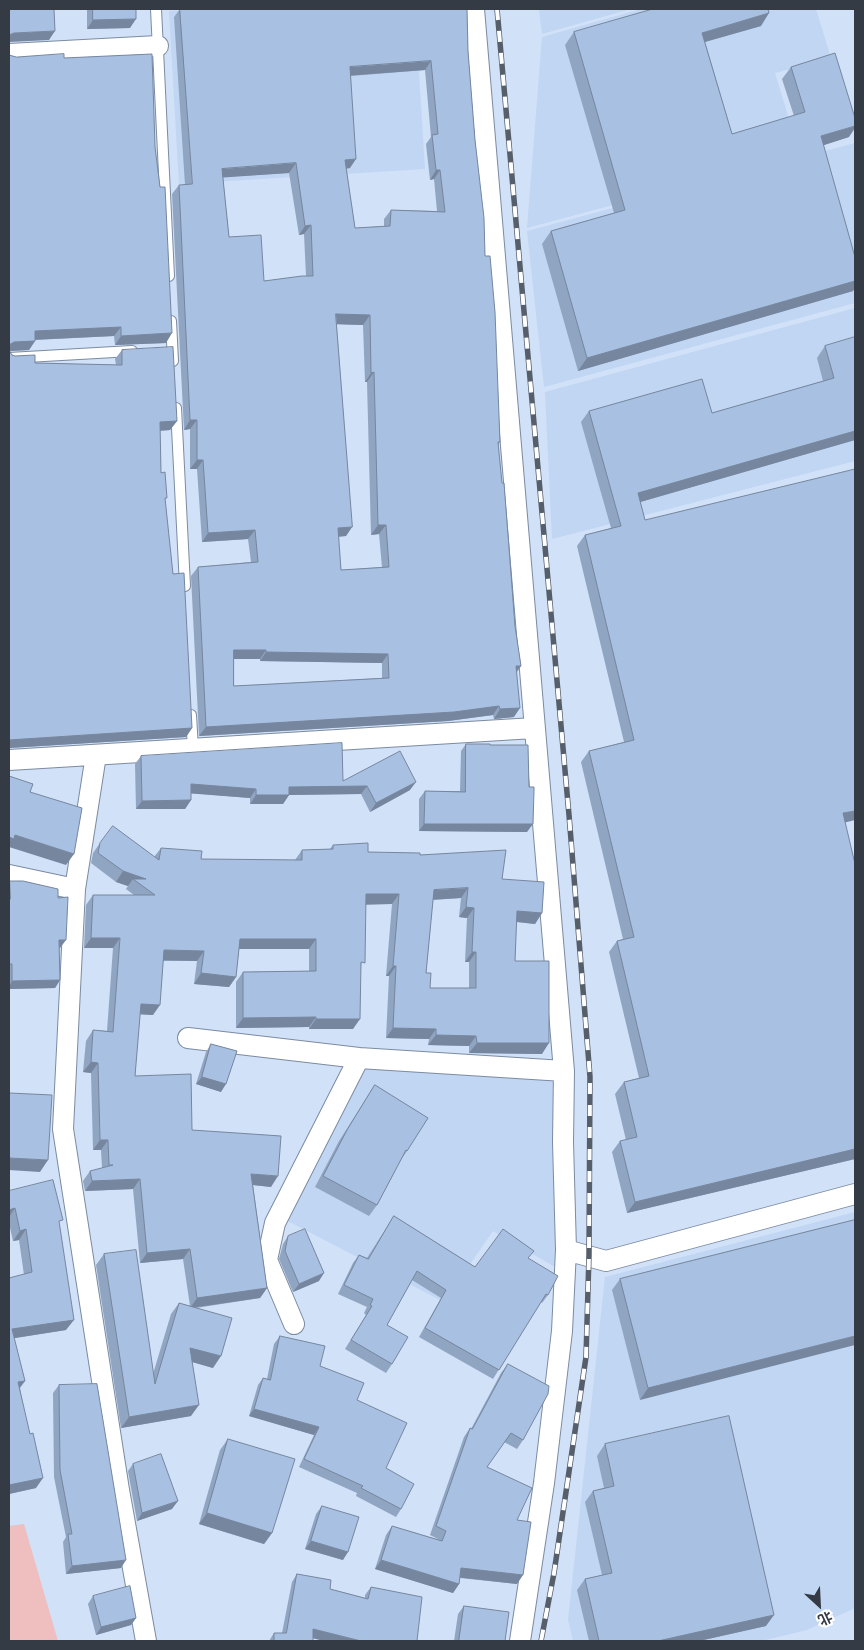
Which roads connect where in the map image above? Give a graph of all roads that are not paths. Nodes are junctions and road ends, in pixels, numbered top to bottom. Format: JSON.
{"nodes":[{"id":1,"x":156,"y":9,"type":"edge"},
{"id":2,"x":474,"y":9,"type":"edge"},
{"id":3,"x":158,"y":46,"type":"junction"},
{"id":4,"x":9,"y":54,"type":"edge"},
{"id":5,"x":170,"y":290,"type":"edge"},
{"id":6,"x":171,"y":310,"type":"edge"},
{"id":7,"x":144,"y":351,"type":"edge"},
{"id":8,"x":9,"y":358,"type":"edge"},
{"id":9,"x":174,"y":369,"type":"edge"},
{"id":10,"x":175,"y":398,"type":"edge"},
{"id":11,"x":185,"y":593,"type":"edge"},
{"id":12,"x":190,"y":700,"type":"edge"},
{"id":13,"x":534,"y":728,"type":"junction"},
{"id":14,"x":193,"y":749,"type":"junction"},
{"id":15,"x":96,"y":755,"type":"junction"},
{"id":16,"x":9,"y":760,"type":"edge"},
{"id":17,"x":9,"y":875,"type":"edge"},
{"id":18,"x":75,"y":889,"type":"junction"},
{"id":19,"x":188,"y":1038,"type":"dead end"},
{"id":20,"x":359,"y":1058,"type":"junction"},
{"id":21,"x":564,"y":1071,"type":"junction"},
{"id":22,"x":855,"y":1194,"type":"edge"},
{"id":23,"x":566,"y":1250,"type":"junction"},
{"id":24,"x":294,"y":1324,"type":"dead end"},
{"id":25,"x":146,"y":1641,"type":"edge"},
{"id":26,"x":520,"y":1641,"type":"edge"}],
"edges":[{"from":1,"to":3,"type":"lane"},
{"from":2,"to":13,"type":"street"},
{"from":3,"to":4,"type":"street"},
{"from":3,"to":5,"type":"lane"},
{"from":6,"to":9,"type":"lane"},
{"from":7,"to":8,"type":"lane"},
{"from":10,"to":11,"type":"lane"},
{"from":12,"to":14,"type":"lane"},
{"from":13,"to":14,"type":"street"},
{"from":13,"to":21,"type":"street"},
{"from":14,"to":15,"type":"street"},
{"from":15,"to":16,"type":"street"},
{"from":15,"to":18,"type":"street"},
{"from":17,"to":18,"type":"street"},
{"from":18,"to":25,"type":"street"},
{"from":19,"to":20,"type":"street"},
{"from":20,"to":21,"type":"street"},
{"from":20,"to":24,"type":"street"},
{"from":21,"to":23,"type":"street"},
{"from":22,"to":23,"type":"street"},
{"from":23,"to":26,"type":"street"}]}
